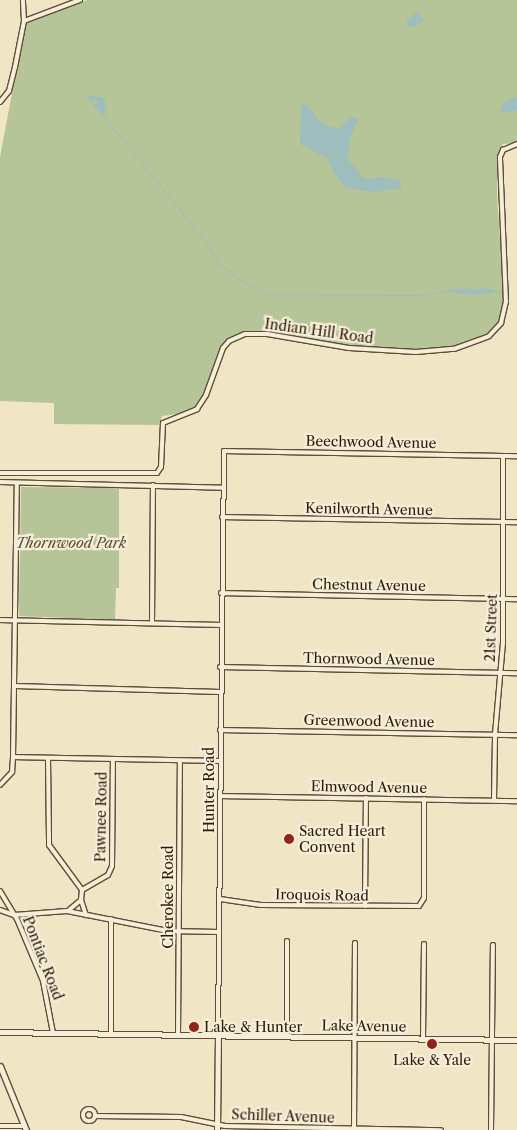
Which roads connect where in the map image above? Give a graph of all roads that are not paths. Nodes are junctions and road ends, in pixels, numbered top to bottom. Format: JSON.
{"nodes":[{"id":1,"x":23,"y":0,"type":"edge"},
{"id":2,"x":80,"y":0,"type":"edge"},
{"id":3,"x":24,"y":21,"type":"junction"},
{"id":4,"x":0,"y":102,"type":"edge"},
{"id":5,"x":517,"y":144,"type":"edge"},
{"id":6,"x":224,"y":451,"type":"joint"},
{"id":7,"x":503,"y":456,"type":"junction"},
{"id":8,"x":517,"y":456,"type":"edge"},
{"id":9,"x":0,"y":473,"type":"edge"},
{"id":10,"x":0,"y":482,"type":"edge"},
{"id":11,"x":17,"y":483,"type":"junction"},
{"id":12,"x":153,"y":485,"type":"junction"},
{"id":13,"x":223,"y":488,"type":"junction"},
{"id":14,"x":222,"y":517,"type":"junction"},
{"id":15,"x":504,"y":522,"type":"junction"},
{"id":16,"x":517,"y":522,"type":"edge"},
{"id":17,"x":221,"y":592,"type":"junction"},
{"id":18,"x":503,"y":599,"type":"junction"},
{"id":19,"x":517,"y":599,"type":"edge"},
{"id":20,"x":0,"y":620,"type":"edge"},
{"id":21,"x":16,"y":620,"type":"junction"},
{"id":22,"x":152,"y":623,"type":"junction"},
{"id":23,"x":220,"y":625,"type":"junction"},
{"id":24,"x":220,"y":667,"type":"junction"},
{"id":25,"x":501,"y":673,"type":"junction"},
{"id":26,"x":517,"y":673,"type":"edge"},
{"id":27,"x":15,"y":686,"type":"junction"},
{"id":28,"x":220,"y":692,"type":"junction"},
{"id":29,"x":220,"y":730,"type":"junction"},
{"id":30,"x":495,"y":734,"type":"junction"},
{"id":31,"x":517,"y":734,"type":"edge"},
{"id":32,"x":13,"y":758,"type":"junction"},
{"id":33,"x":48,"y":758,"type":"junction"},
{"id":34,"x":113,"y":759,"type":"junction"},
{"id":35,"x":180,"y":761,"type":"junction"},
{"id":36,"x":220,"y":761,"type":"junction"},
{"id":37,"x":0,"y":785,"type":"edge"},
{"id":38,"x":220,"y":796,"type":"junction"},
{"id":39,"x":366,"y":798,"type":"junction"},
{"id":40,"x":424,"y":799,"type":"junction"},
{"id":41,"x":494,"y":800,"type":"junction"},
{"id":42,"x":517,"y":801,"type":"edge"},
{"id":43,"x":82,"y":890,"type":"junction"},
{"id":44,"x":1,"y":893,"type":"edge"},
{"id":45,"x":220,"y":899,"type":"junction"},
{"id":46,"x":81,"y":900,"type":"junction"},
{"id":47,"x":0,"y":903,"type":"edge"},
{"id":48,"x":365,"y":906,"type":"junction"},
{"id":49,"x":0,"y":910,"type":"edge"},
{"id":50,"x":67,"y":911,"type":"junction"},
{"id":51,"x":86,"y":914,"type":"junction"},
{"id":52,"x":14,"y":915,"type":"junction"},
{"id":53,"x":112,"y":919,"type":"junction"},
{"id":54,"x":179,"y":932,"type":"junction"},
{"id":55,"x":219,"y":932,"type":"junction"},
{"id":56,"x":287,"y":942,"type":"dead end"},
{"id":57,"x":355,"y":943,"type":"dead end"},
{"id":58,"x":424,"y":944,"type":"dead end"},
{"id":59,"x":493,"y":945,"type":"dead end"},
{"id":60,"x":0,"y":1032,"type":"edge"},
{"id":61,"x":53,"y":1032,"type":"junction"},
{"id":62,"x":111,"y":1034,"type":"junction"},
{"id":63,"x":178,"y":1034,"type":"junction"},
{"id":64,"x":218,"y":1035,"type":"junction"},
{"id":65,"x":286,"y":1036,"type":"junction"},
{"id":66,"x":354,"y":1038,"type":"junction"},
{"id":67,"x":423,"y":1039,"type":"junction"},
{"id":68,"x":492,"y":1040,"type":"junction"},
{"id":69,"x":517,"y":1040,"type":"edge"},
{"id":70,"x":0,"y":1066,"type":"edge"},
{"id":71,"x":95,"y":1116,"type":"dead end"},
{"id":72,"x":217,"y":1124,"type":"junction"},
{"id":73,"x":0,"y":1126,"type":"edge"},
{"id":74,"x":25,"y":1128,"type":"edge"},
{"id":75,"x":354,"y":1129,"type":"edge"},
{"id":76,"x":217,"y":1130,"type":"edge"},
{"id":77,"x":441,"y":1130,"type":"edge"},
{"id":78,"x":491,"y":1130,"type":"edge"}],
"edges":[{"from":1,"to":3,"type":"street"},
{"from":2,"to":3,"type":"street"},
{"from":3,"to":4,"type":"street"},
{"from":5,"to":9,"type":"street","name":"Indian Hill Road"},
{"from":6,"to":7,"type":"street","name":"Beechwood Avenue"},
{"from":6,"to":13,"type":"street","name":"Hunter Road"},
{"from":7,"to":8,"type":"street","name":"Beechwood Avenue"},
{"from":7,"to":15,"type":"street","name":"21st Street"},
{"from":10,"to":11,"type":"street"},
{"from":11,"to":12,"type":"street"},
{"from":11,"to":21,"type":"street"},
{"from":12,"to":13,"type":"street"},
{"from":12,"to":22,"type":"street"},
{"from":13,"to":14,"type":"street","name":"Hunter Road"},
{"from":14,"to":15,"type":"street","name":"Kenilworth Avenue"},
{"from":14,"to":17,"type":"street","name":"Hunter Road"},
{"from":15,"to":16,"type":"street","name":"Kenilworth Avenue"},
{"from":15,"to":18,"type":"street","name":"21st Street"},
{"from":17,"to":18,"type":"street","name":"Chestnut Avenue"},
{"from":17,"to":23,"type":"street","name":"Hunter Road"},
{"from":18,"to":19,"type":"street","name":"Chestnut Avenue"},
{"from":18,"to":25,"type":"street","name":"21st Street"},
{"from":20,"to":21,"type":"street"},
{"from":21,"to":22,"type":"street"},
{"from":21,"to":27,"type":"street"},
{"from":22,"to":23,"type":"street"},
{"from":23,"to":24,"type":"street","name":"Hunter Road"},
{"from":24,"to":25,"type":"street","name":"Thornwood Avenue"},
{"from":24,"to":28,"type":"street","name":"Hunter Road"},
{"from":25,"to":26,"type":"street","name":"Thornwood Avenue"},
{"from":25,"to":30,"type":"street","name":"21st Street"},
{"from":27,"to":28,"type":"street"},
{"from":27,"to":32,"type":"street"},
{"from":28,"to":29,"type":"street","name":"Hunter Road"},
{"from":29,"to":30,"type":"street","name":"Greenwood Avenue"},
{"from":29,"to":36,"type":"street","name":"Hunter Road"},
{"from":30,"to":31,"type":"street","name":"Greenwood Avenue"},
{"from":30,"to":41,"type":"street","name":"21st Street"},
{"from":32,"to":33,"type":"street"},
{"from":32,"to":37,"type":"street"},
{"from":33,"to":34,"type":"street"},
{"from":33,"to":43,"type":"street"},
{"from":34,"to":35,"type":"street"},
{"from":34,"to":43,"type":"street","name":"Pawnee Road"},
{"from":35,"to":36,"type":"street"},
{"from":35,"to":54,"type":"street","name":"Cherokee Road"},
{"from":36,"to":38,"type":"street","name":"Hunter Road"},
{"from":38,"to":39,"type":"street","name":"Elmwood Avenue"},
{"from":38,"to":45,"type":"street","name":"Hunter Road"},
{"from":39,"to":40,"type":"street","name":"Elmwood Avenue"},
{"from":39,"to":48,"type":"street"},
{"from":40,"to":41,"type":"street","name":"Elmwood Avenue"},
{"from":40,"to":48,"type":"street","name":"Iroquois Road"},
{"from":41,"to":42,"type":"street","name":"Elmwood Avenue"},
{"from":43,"to":46,"type":"street"},
{"from":44,"to":47,"type":"street","name":"Pontiac Road"},
{"from":44,"to":52,"type":"street","name":"Pontiac Road"},
{"from":45,"to":48,"type":"street","name":"Iroquois Road"},
{"from":45,"to":55,"type":"street","name":"Hunter Road"},
{"from":46,"to":50,"type":"street"},
{"from":46,"to":51,"type":"street"},
{"from":49,"to":52,"type":"street"},
{"from":50,"to":51,"type":"street"},
{"from":50,"to":52,"type":"street"},
{"from":51,"to":53,"type":"street"},
{"from":52,"to":61,"type":"street","name":"Pontiac Road"},
{"from":53,"to":54,"type":"street"},
{"from":53,"to":62,"type":"street"},
{"from":54,"to":55,"type":"street"},
{"from":54,"to":63,"type":"street","name":"Cherokee Road"},
{"from":55,"to":64,"type":"street","name":"Hunter Road"},
{"from":56,"to":65,"type":"street"},
{"from":57,"to":66,"type":"street"},
{"from":58,"to":67,"type":"street"},
{"from":59,"to":68,"type":"street"},
{"from":60,"to":61,"type":"main road","name":"Lake Avenue"},
{"from":61,"to":62,"type":"main road","name":"Lake Avenue"},
{"from":62,"to":63,"type":"main road","name":"Lake Avenue"},
{"from":63,"to":64,"type":"main road","name":"Lake Avenue"},
{"from":64,"to":65,"type":"main road","name":"Lake Avenue"},
{"from":64,"to":72,"type":"main road","name":"Hunter Road"},
{"from":65,"to":66,"type":"main road","name":"Lake Avenue"},
{"from":66,"to":67,"type":"main road","name":"Lake Avenue"},
{"from":66,"to":75,"type":"street"},
{"from":67,"to":68,"type":"main road","name":"Lake Avenue"},
{"from":68,"to":69,"type":"main road","name":"Lake Avenue"},
{"from":68,"to":78,"type":"street"},
{"from":70,"to":74,"type":"main road"},
{"from":71,"to":72,"type":"street","name":"Schiller Avenue"},
{"from":72,"to":75,"type":"street","name":"Schiller Avenue"},
{"from":72,"to":76,"type":"main road","name":"Hunter Road"},
{"from":73,"to":74,"type":"street"},
{"from":75,"to":77,"type":"street","name":"Schiller Avenue"}]}
